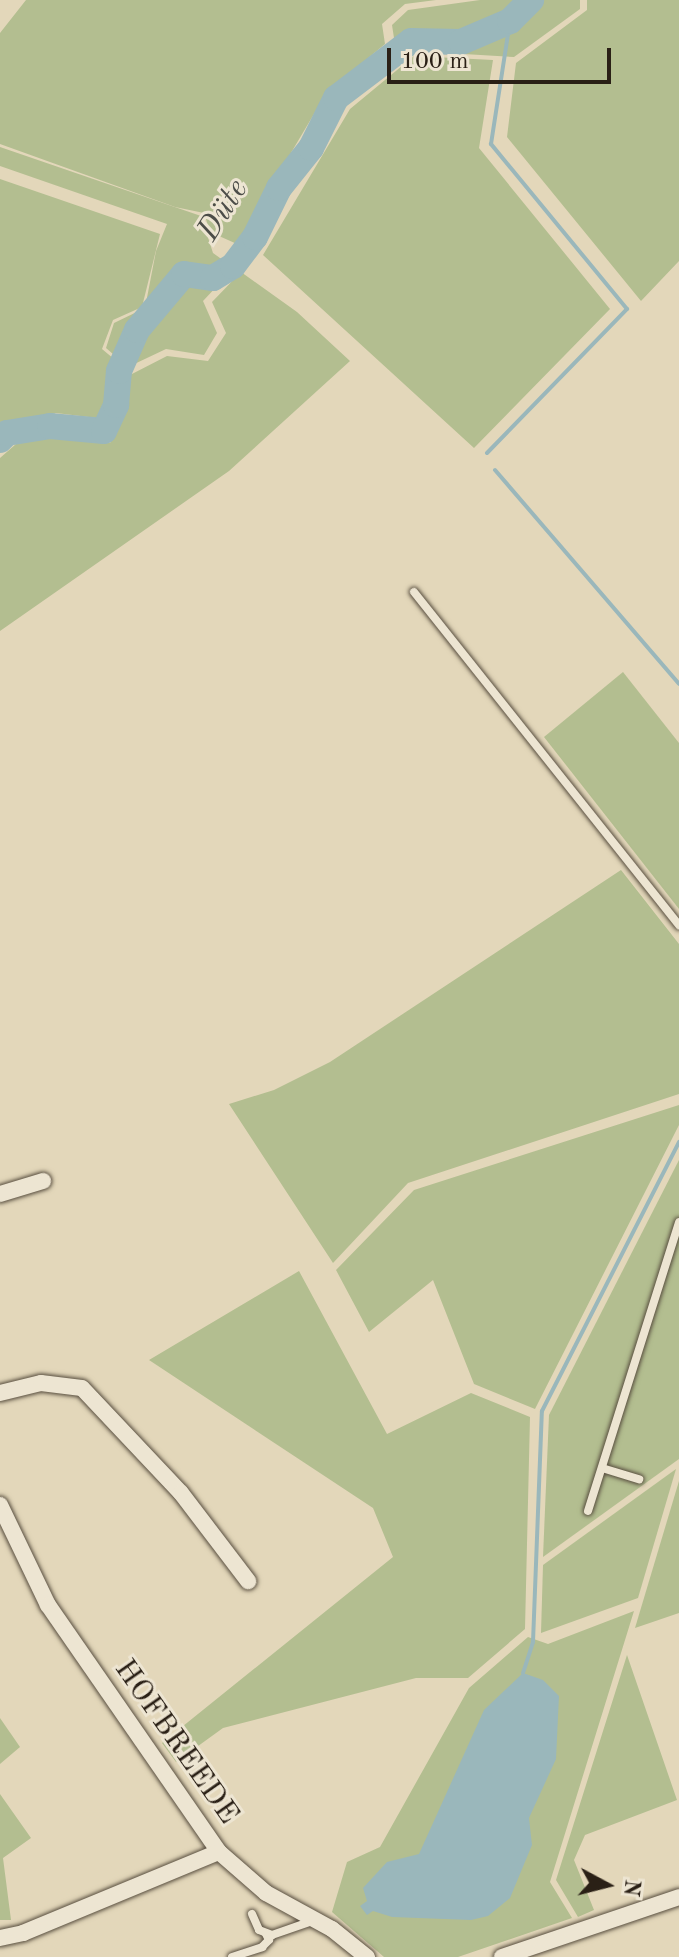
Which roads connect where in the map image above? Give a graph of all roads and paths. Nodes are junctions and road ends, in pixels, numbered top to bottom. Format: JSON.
{"nodes":[{"id":1,"x":414,"y":592,"type":"dead end"},
{"id":2,"x":679,"y":925,"type":"edge"},
{"id":3,"x":43,"y":1181,"type":"dead end"},
{"id":4,"x":0,"y":1194,"type":"edge"},
{"id":5,"x":679,"y":1222,"type":"edge"},
{"id":6,"x":0,"y":1393,"type":"edge"},
{"id":7,"x":602,"y":1468,"type":"junction"},
{"id":8,"x":639,"y":1479,"type":"dead end"},
{"id":9,"x":0,"y":1505,"type":"edge"},
{"id":10,"x":588,"y":1511,"type":"dead end"},
{"id":11,"x":248,"y":1581,"type":"dead end"},
{"id":12,"x":219,"y":1852,"type":"junction"},
{"id":13,"x":679,"y":1897,"type":"edge"},
{"id":14,"x":252,"y":1914,"type":"dead end"},
{"id":15,"x":315,"y":1920,"type":"junction"},
{"id":16,"x":266,"y":1934,"type":"junction"},
{"id":17,"x":0,"y":1938,"type":"edge"},
{"id":18,"x":232,"y":1957,"type":"edge"},
{"id":19,"x":367,"y":1957,"type":"edge"},
{"id":20,"x":502,"y":1957,"type":"edge"}],
"edges":[{"from":1,"to":2,"type":"lane"},
{"from":3,"to":4,"type":"street"},
{"from":5,"to":7,"type":"lane"},
{"from":6,"to":11,"type":"street"},
{"from":7,"to":8,"type":"lane"},
{"from":7,"to":10,"type":"lane"},
{"from":9,"to":12,"type":"street","name":"HOFBREEDE"},
{"from":12,"to":15,"type":"street","name":"HOFBREEDE"},
{"from":12,"to":17,"type":"street"},
{"from":13,"to":20,"type":"street"},
{"from":14,"to":16,"type":"lane"},
{"from":15,"to":16,"type":"lane"},
{"from":15,"to":19,"type":"street","name":"HOFBREEDE"},
{"from":16,"to":18,"type":"lane"}]}
